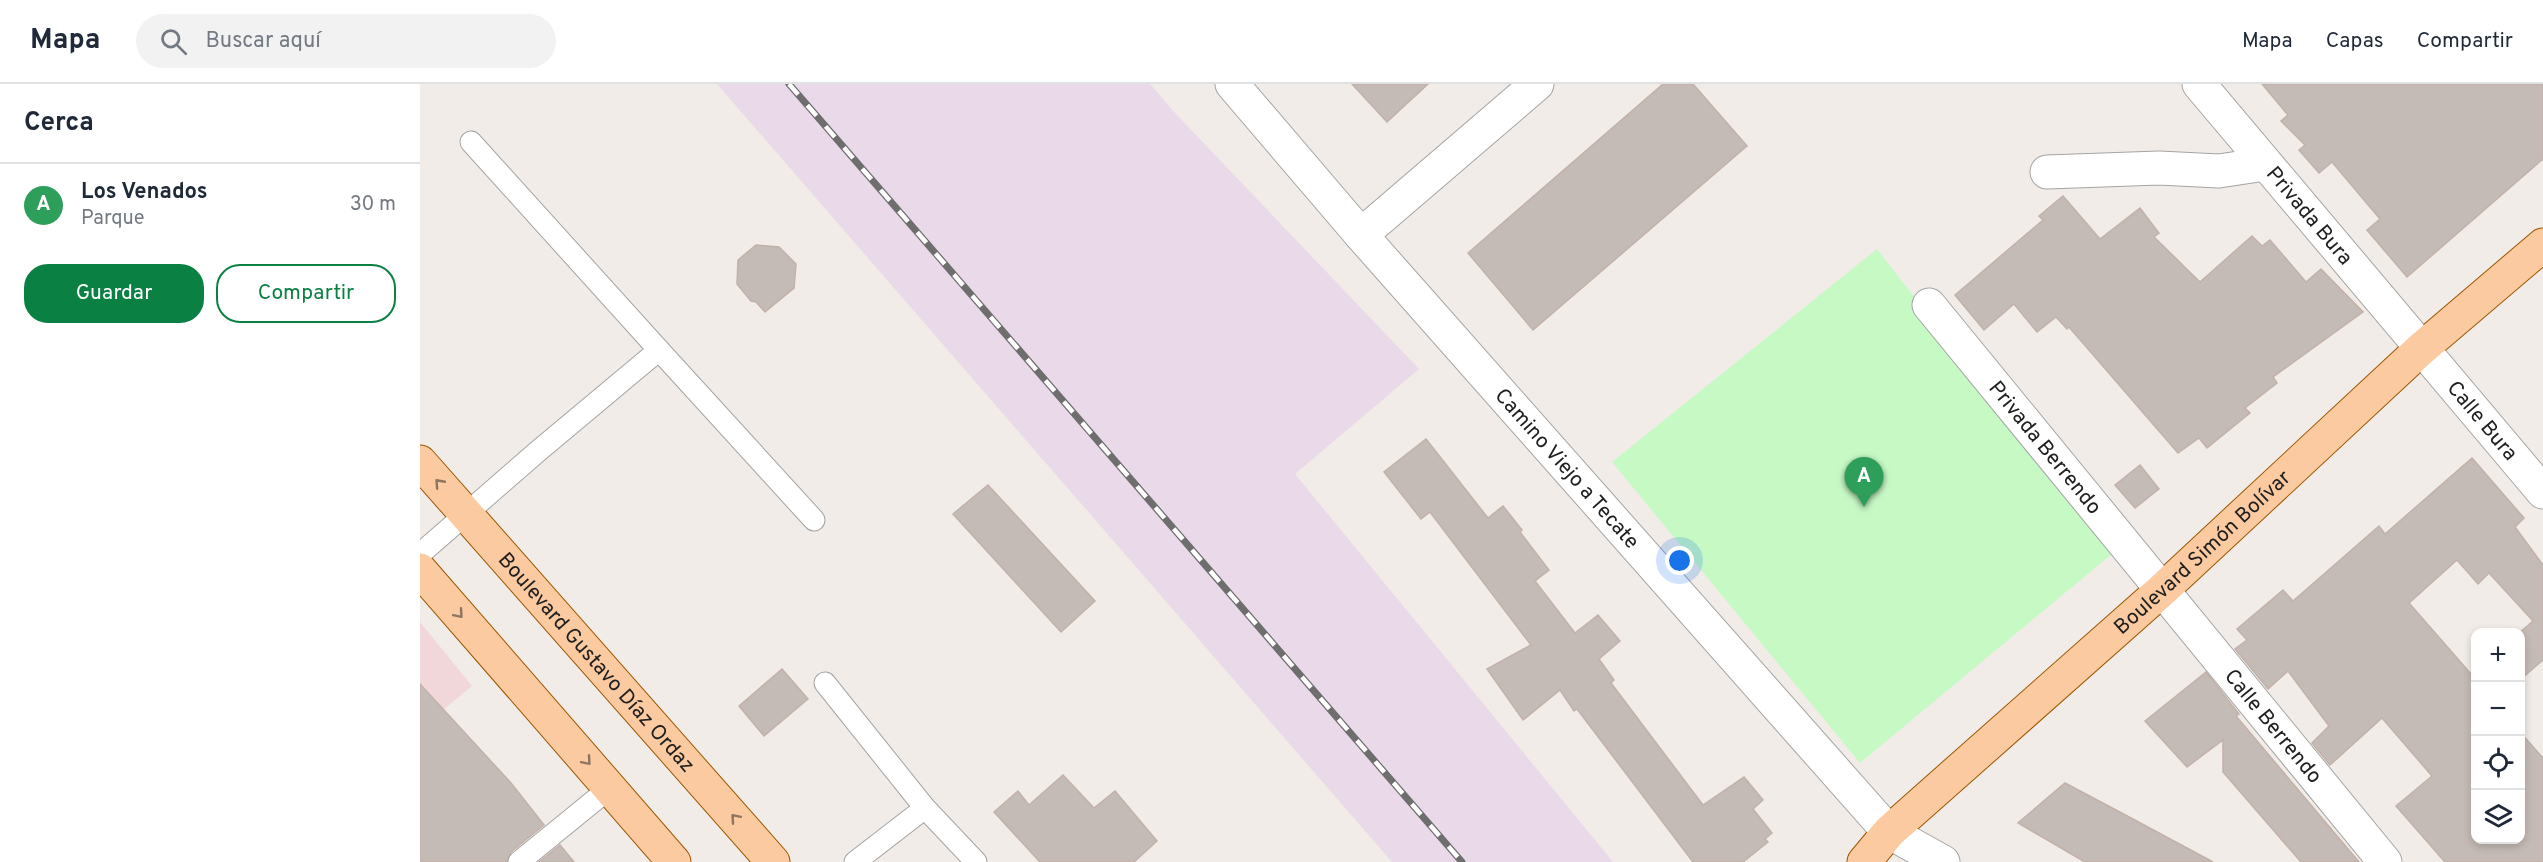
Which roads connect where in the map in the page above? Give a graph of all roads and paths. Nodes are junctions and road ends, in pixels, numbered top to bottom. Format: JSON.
{"nodes":[{"id":1,"x":1232,"y":84,"type":"edge"},
{"id":2,"x":1537,"y":84,"type":"edge"},
{"id":3,"x":2199,"y":84,"type":"edge"},
{"id":4,"x":471,"y":142,"type":"dead end"},
{"id":5,"x":2265,"y":164,"type":"junction"},
{"id":6,"x":2047,"y":172,"type":"dead end"},
{"id":7,"x":1361,"y":235,"type":"junction"},
{"id":8,"x":2543,"y":245,"type":"edge"},
{"id":9,"x":1929,"y":305,"type":"dead end"},
{"id":10,"x":2421,"y":349,"type":"junction"},
{"id":11,"x":659,"y":350,"type":"junction"},
{"id":12,"x":420,"y":462,"type":"edge"},
{"id":13,"x":2543,"y":491,"type":"edge"},
{"id":14,"x":467,"y":515,"type":"junction"},
{"id":15,"x":814,"y":520,"type":"dead end"},
{"id":16,"x":420,"y":554,"type":"edge"},
{"id":17,"x":420,"y":570,"type":"edge"},
{"id":18,"x":2161,"y":591,"type":"junction"},
{"id":19,"x":825,"y":683,"type":"dead end"},
{"id":20,"x":611,"y":787,"type":"junction"},
{"id":21,"x":926,"y":808,"type":"junction"},
{"id":22,"x":1889,"y":832,"type":"junction"},
{"id":23,"x":519,"y":862,"type":"edge"},
{"id":24,"x":674,"y":862,"type":"edge"},
{"id":25,"x":773,"y":862,"type":"edge"},
{"id":26,"x":855,"y":862,"type":"edge"},
{"id":27,"x":976,"y":862,"type":"edge"},
{"id":28,"x":1864,"y":862,"type":"edge"},
{"id":29,"x":1942,"y":862,"type":"edge"},
{"id":30,"x":2385,"y":862,"type":"edge"}],
"edges":[{"from":1,"to":7,"type":"street","name":"Camino Viejo a Tecate"},
{"from":2,"to":7,"type":"street"},
{"from":3,"to":5,"type":"street","name":"Privada Bura"},
{"from":4,"to":11,"type":"lane"},
{"from":5,"to":6,"type":"street"},
{"from":5,"to":10,"type":"street","name":"Privada Bura"},
{"from":7,"to":22,"type":"street","name":"Camino Viejo a Tecate"},
{"from":8,"to":10,"type":"main road","name":"Boulevard Simón Bolívar"},
{"from":9,"to":18,"type":"street","name":"Privada Berrendo"},
{"from":10,"to":13,"type":"street","name":"Calle Bura"},
{"from":10,"to":18,"type":"main road","name":"Boulevard Simón Bolívar"},
{"from":11,"to":14,"type":"lane"},
{"from":11,"to":15,"type":"lane"},
{"from":14,"to":12,"type":"main road","name":"Boulevard Gustavo Díaz Ordaz","one_way":true},
{"from":14,"to":16,"type":"lane"},
{"from":25,"to":14,"type":"main road","name":"Boulevard Gustavo Díaz Ordaz","one_way":true},
{"from":17,"to":20,"type":"main road","one_way":true},
{"from":18,"to":22,"type":"main road","name":"Boulevard Simón Bolívar"},
{"from":18,"to":30,"type":"street","name":"Calle Berrendo"},
{"from":19,"to":21,"type":"lane"},
{"from":20,"to":23,"type":"lane"},
{"from":20,"to":24,"type":"main road"},
{"from":21,"to":26,"type":"lane"},
{"from":21,"to":27,"type":"lane"},
{"from":22,"to":28,"type":"main road","name":"Boulevard Simón Bolívar"},
{"from":22,"to":29,"type":"street","name":"Camino Viejo a Tecate"}]}
